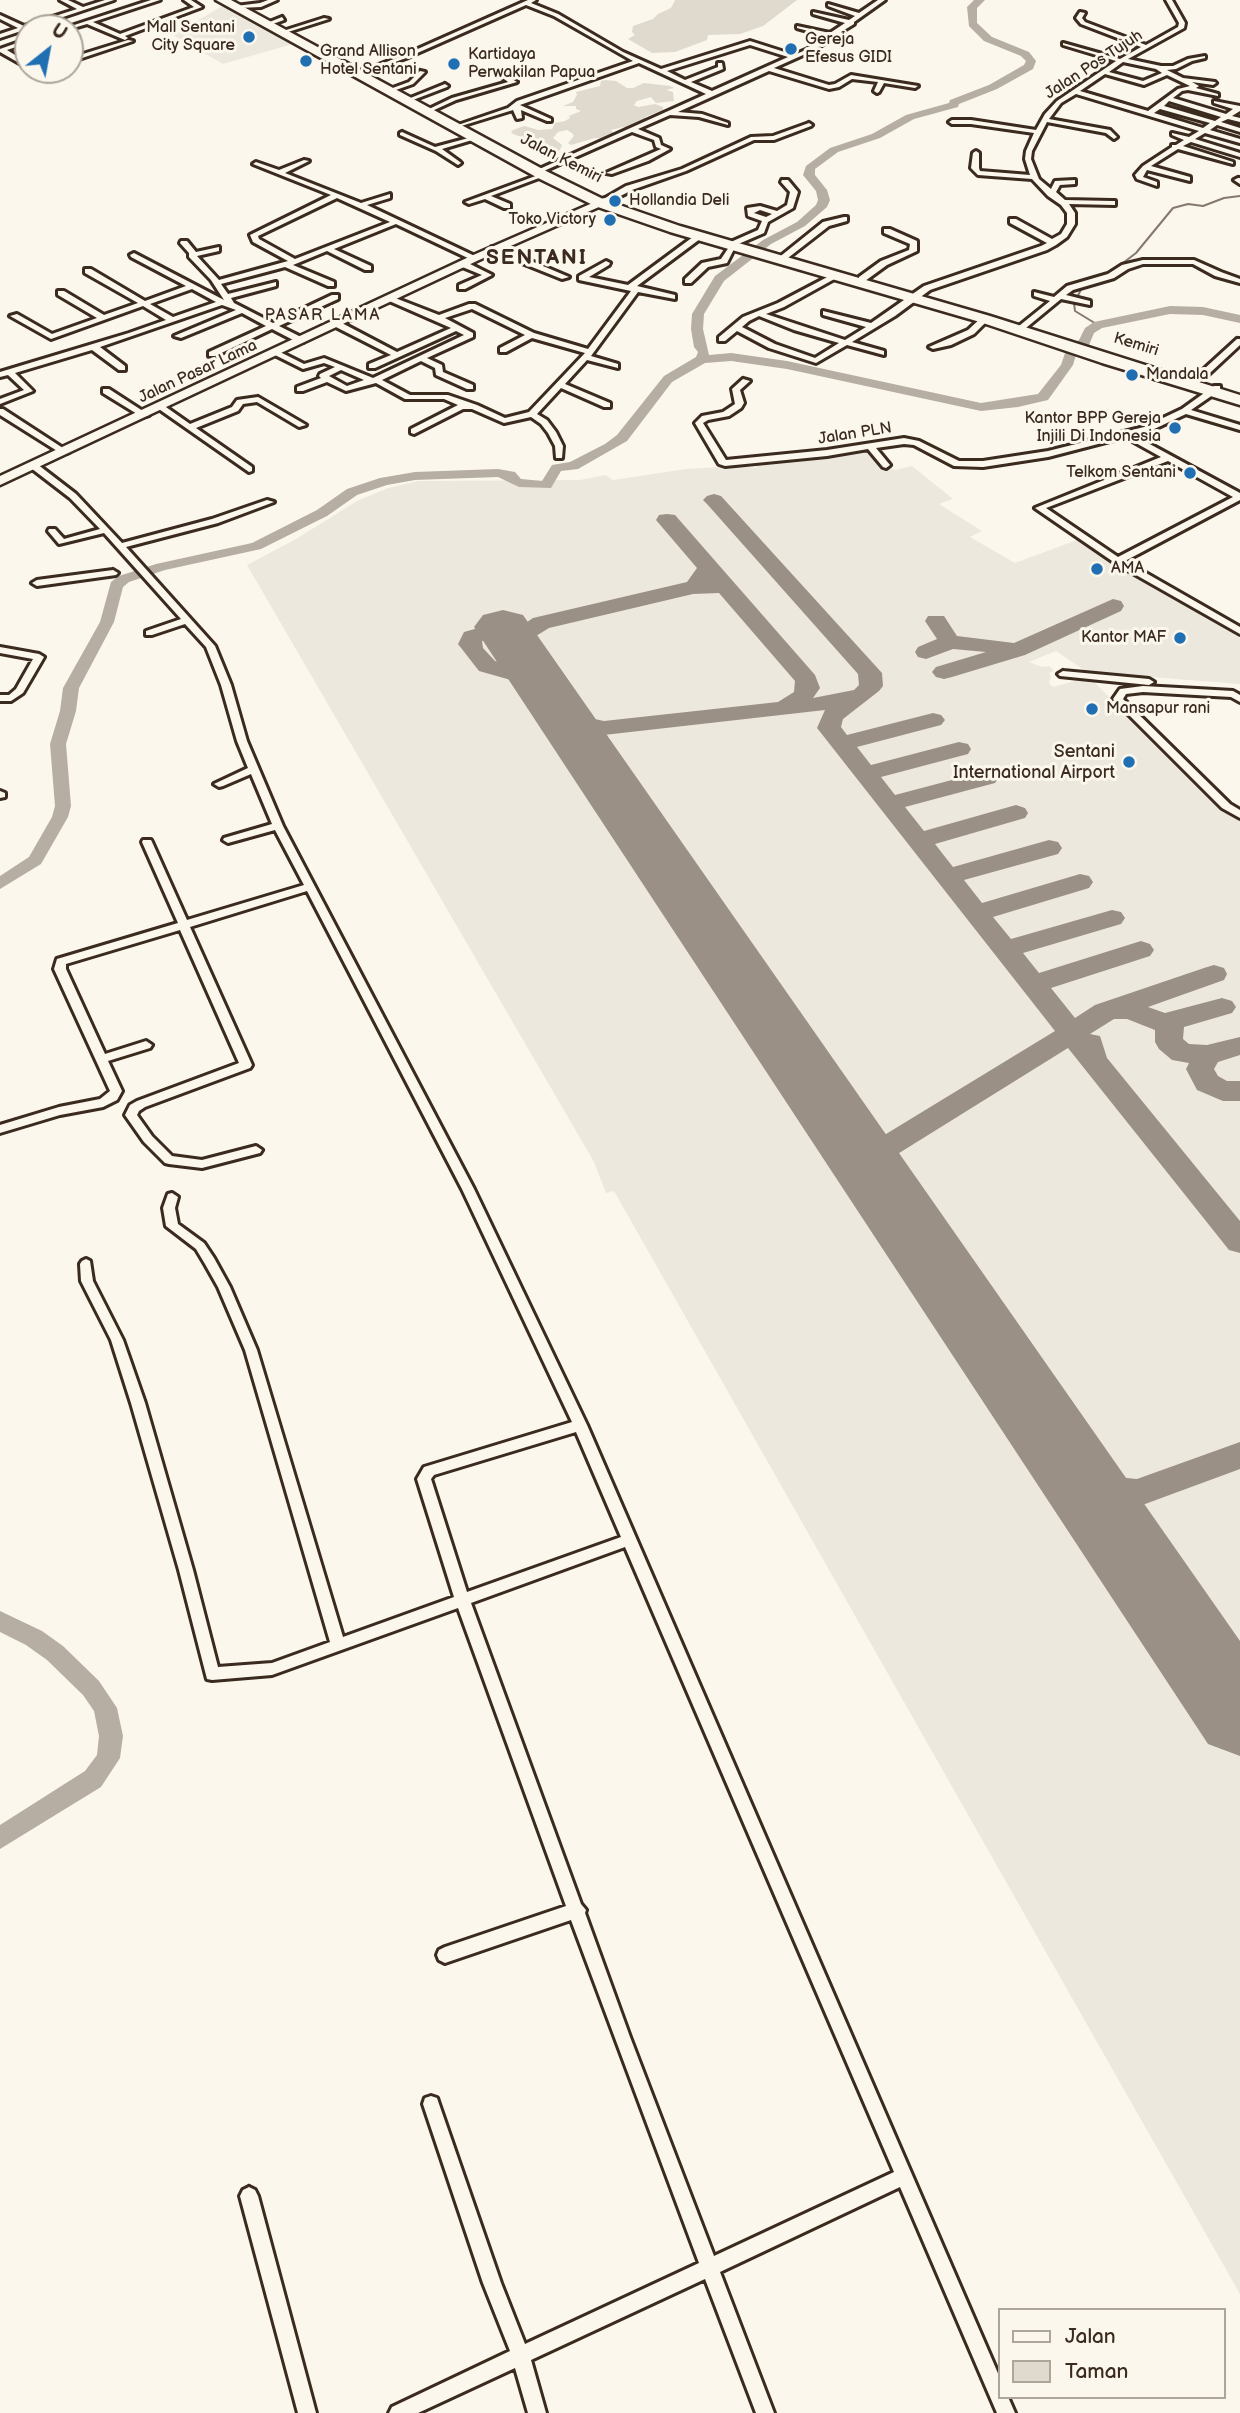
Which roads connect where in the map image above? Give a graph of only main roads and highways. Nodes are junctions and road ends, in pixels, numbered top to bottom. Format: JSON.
{"nodes":[{"id":1,"x":222,"y":0,"type":"edge"},
{"id":2,"x":234,"y":3,"type":"edge"},
{"id":3,"x":360,"y":73,"type":"junction"},
{"id":4,"x":429,"y":110,"type":"junction"},
{"id":5,"x":540,"y":172,"type":"junction"},
{"id":6,"x":602,"y":202,"type":"junction"},
{"id":7,"x":737,"y":245,"type":"junction"},
{"id":8,"x":778,"y":257,"type":"junction"},
{"id":9,"x":915,"y":297,"type":"junction"},
{"id":10,"x":1020,"y":328,"type":"junction"},
{"id":11,"x":1109,"y":358,"type":"junction"},
{"id":12,"x":1214,"y":389,"type":"junction"},
{"id":13,"x":1240,"y":397,"type":"edge"}],
"edges":[{"from":1,"to":3,"type":"highway"},
{"from":2,"to":3,"type":"highway","name":"Jalan Kemiri"},
{"from":3,"to":4,"type":"highway"},
{"from":3,"to":4,"type":"highway","name":"Jalan Kemiri"},
{"from":4,"to":5,"type":"highway","name":"Jalan Kemiri"},
{"from":4,"to":5,"type":"highway","name":"Jalan Kemiri"},
{"from":5,"to":6,"type":"highway","name":"Jalan Kemiri"},
{"from":6,"to":7,"type":"highway","name":"Jalan Kemiri"},
{"from":6,"to":7,"type":"highway","name":"Jalan Kemiri"},
{"from":7,"to":8,"type":"highway","name":"Jalan Kemiri"},
{"from":8,"to":9,"type":"highway","name":"Jalan Kemiri"},
{"from":8,"to":9,"type":"highway","name":"Jalan Kemiri"},
{"from":9,"to":10,"type":"highway","name":"Jalan Kemiri"},
{"from":9,"to":10,"type":"highway","name":"Jalan Kemiri"},
{"from":10,"to":11,"type":"highway","name":"Kemiri"},
{"from":11,"to":12,"type":"highway","name":"Kemiri"},
{"from":11,"to":12,"type":"highway","name":"Kemiri"},
{"from":12,"to":13,"type":"highway","name":"Kemiri"}]}
